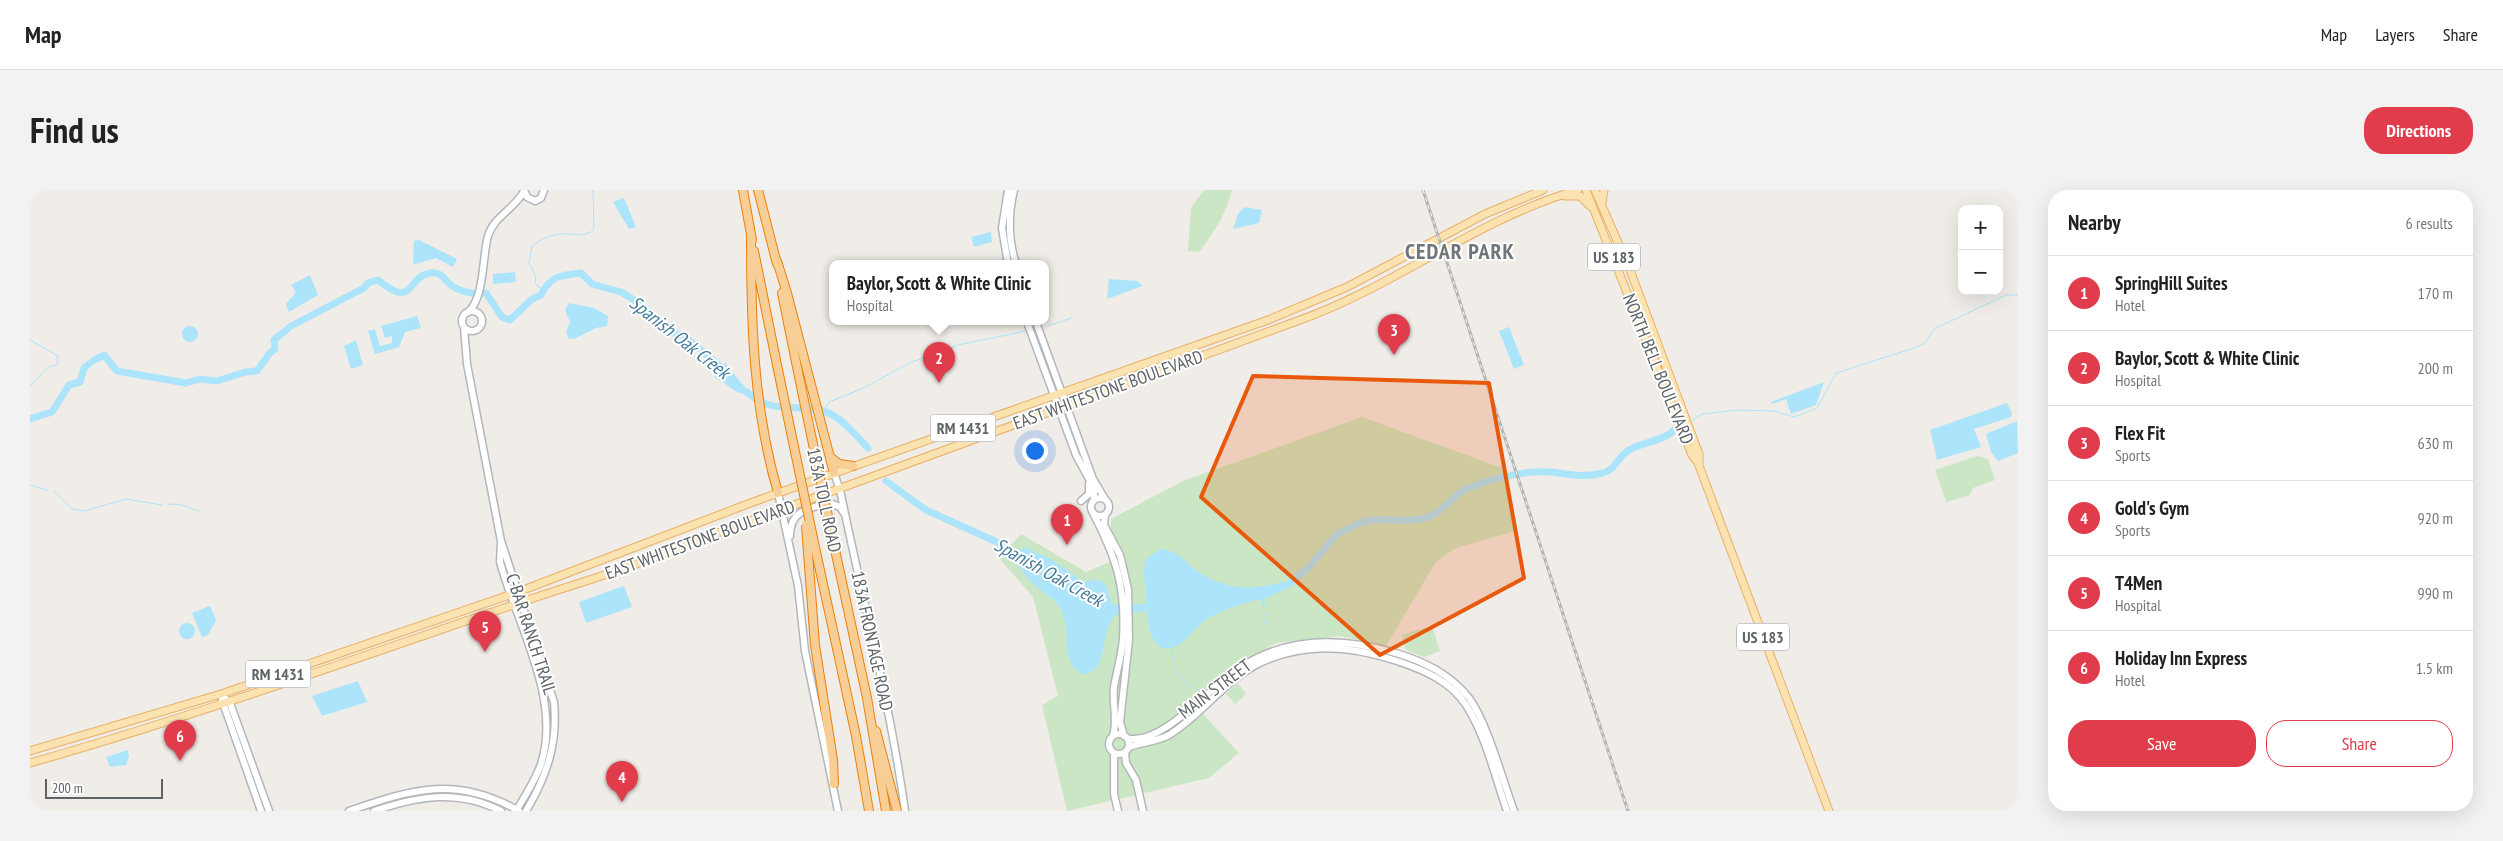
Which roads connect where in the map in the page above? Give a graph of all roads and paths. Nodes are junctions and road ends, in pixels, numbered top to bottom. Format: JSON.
{"nodes":[{"id":1,"x":544,"y":190,"type":"edge"},
{"id":2,"x":743,"y":190,"type":"edge"},
{"id":3,"x":758,"y":190,"type":"edge"},
{"id":4,"x":1008,"y":190,"type":"edge"},
{"id":5,"x":1014,"y":190,"type":"edge"},
{"id":6,"x":1543,"y":190,"type":"edge"},
{"id":7,"x":1578,"y":190,"type":"edge"},
{"id":8,"x":1586,"y":190,"type":"edge"},
{"id":9,"x":1595,"y":190,"type":"edge"},
{"id":10,"x":1604,"y":190,"type":"edge"},
{"id":11,"x":524,"y":191,"type":"edge"},
{"id":12,"x":1557,"y":196,"type":"junction"},
{"id":13,"x":532,"y":200,"type":"junction"},
{"id":14,"x":515,"y":204,"type":"junction"},
{"id":15,"x":1602,"y":206,"type":"junction"},
{"id":16,"x":1596,"y":214,"type":"junction"},
{"id":17,"x":751,"y":235,"type":"junction"},
{"id":18,"x":1007,"y":260,"type":"edge"},
{"id":19,"x":1015,"y":260,"type":"edge"},
{"id":20,"x":777,"y":261,"type":"junction"},
{"id":21,"x":476,"y":300,"type":"junction"},
{"id":22,"x":467,"y":313,"type":"junction"},
{"id":23,"x":480,"y":314,"type":"junction"},
{"id":24,"x":1029,"y":325,"type":"edge"},
{"id":25,"x":1037,"y":325,"type":"edge"},
{"id":26,"x":464,"y":328,"type":"junction"},
{"id":27,"x":475,"y":331,"type":"junction"},
{"id":28,"x":467,"y":344,"type":"junction"},
{"id":29,"x":1059,"y":395,"type":"junction"},
{"id":30,"x":1063,"y":406,"type":"junction"},
{"id":31,"x":830,"y":457,"type":"junction"},
{"id":32,"x":1698,"y":463,"type":"junction"},
{"id":33,"x":852,"y":466,"type":"junction"},
{"id":34,"x":834,"y":473,"type":"junction"},
{"id":35,"x":1085,"y":474,"type":"junction"},
{"id":36,"x":840,"y":490,"type":"junction"},
{"id":37,"x":778,"y":493,"type":"junction"},
{"id":38,"x":1094,"y":500,"type":"junction"},
{"id":39,"x":1105,"y":500,"type":"junction"},
{"id":40,"x":1081,"y":501,"type":"dead end"},
{"id":41,"x":781,"y":510,"type":"junction"},
{"id":42,"x":1093,"y":513,"type":"junction"},
{"id":43,"x":845,"y":514,"type":"junction"},
{"id":44,"x":1105,"y":515,"type":"junction"},
{"id":45,"x":810,"y":539,"type":"junction"},
{"id":46,"x":501,"y":541,"type":"junction"},
{"id":47,"x":790,"y":545,"type":"junction"},
{"id":48,"x":1124,"y":589,"type":"junction"},
{"id":49,"x":518,"y":592,"type":"junction"},
{"id":50,"x":510,"y":595,"type":"junction"},
{"id":51,"x":521,"y":602,"type":"junction"},
{"id":52,"x":513,"y":605,"type":"junction"},
{"id":53,"x":1126,"y":627,"type":"junction"},
{"id":54,"x":1339,"y":644,"type":"junction"},
{"id":55,"x":1279,"y":652,"type":"junction"},
{"id":56,"x":1212,"y":689,"type":"junction"},
{"id":57,"x":221,"y":694,"type":"junction"},
{"id":58,"x":1217,"y":695,"type":"junction"},
{"id":59,"x":867,"y":698,"type":"junction"},
{"id":60,"x":226,"y":704,"type":"junction"},
{"id":61,"x":547,"y":712,"type":"junction"},
{"id":62,"x":555,"y":712,"type":"junction"},
{"id":63,"x":1114,"y":736,"type":"junction"},
{"id":64,"x":1125,"y":737,"type":"junction"},
{"id":65,"x":1127,"y":750,"type":"junction"},
{"id":66,"x":30,"y":751,"type":"edge"},
{"id":67,"x":1114,"y":753,"type":"junction"},
{"id":68,"x":30,"y":763,"type":"edge"},
{"id":69,"x":834,"y":784,"type":"junction"},
{"id":70,"x":383,"y":799,"type":"junction"},
{"id":71,"x":386,"y":807,"type":"junction"},
{"id":72,"x":260,"y":811,"type":"edge"},
{"id":73,"x":269,"y":811,"type":"edge"},
{"id":74,"x":349,"y":811,"type":"edge"},
{"id":75,"x":374,"y":811,"type":"edge"},
{"id":76,"x":501,"y":811,"type":"edge"},
{"id":77,"x":517,"y":811,"type":"edge"},
{"id":78,"x":526,"y":811,"type":"edge"},
{"id":79,"x":838,"y":811,"type":"edge"},
{"id":80,"x":869,"y":811,"type":"edge"},
{"id":81,"x":886,"y":811,"type":"edge"},
{"id":82,"x":897,"y":811,"type":"edge"},
{"id":83,"x":905,"y":811,"type":"edge"},
{"id":84,"x":1118,"y":811,"type":"edge"},
{"id":85,"x":1144,"y":811,"type":"edge"},
{"id":86,"x":1507,"y":811,"type":"edge"},
{"id":87,"x":1514,"y":811,"type":"edge"},
{"id":88,"x":1829,"y":811,"type":"edge"}],
"edges":[{"from":1,"to":13,"type":"street"},
{"from":2,"to":17,"type":"highway","name":"183A TOLL ROAD"},
{"from":3,"to":20,"type":"highway","name":"183A TOLL ROAD"},
{"from":4,"to":18,"type":"street"},
{"from":5,"to":19,"type":"street"},
{"from":6,"to":29,"type":"main road","name":"EAST WHITESTONE BOULEVARD","number":"RM 1431"},
{"from":7,"to":12,"type":"main road","name":"EAST WHITESTONE BOULEVARD","number":"RM 1431"},
{"from":8,"to":16,"type":"main road","name":"NORTH BELL BOULEVARD","number":"US 183"},
{"from":9,"to":15,"type":"main road","name":"NORTH BELL BOULEVARD","number":"US 183"},
{"from":10,"to":15,"type":"main road"},
{"from":11,"to":13,"type":"street","name":"C-BAR RANCH TRAIL"},
{"from":11,"to":14,"type":"street","name":"C-BAR RANCH TRAIL"},
{"from":12,"to":16,"type":"main road"},
{"from":12,"to":30,"type":"main road","name":"EAST WHITESTONE BOULEVARD","number":"RM 1431"},
{"from":13,"to":14,"type":"street"},
{"from":14,"to":21,"type":"street","name":"C-BAR RANCH TRAIL"},
{"from":15,"to":32,"type":"main road","name":"NORTH BELL BOULEVARD","number":"US 183"},
{"from":16,"to":32,"type":"main road","name":"NORTH BELL BOULEVARD","number":"US 183"},
{"from":17,"to":37,"type":"highway"},
{"from":17,"to":45,"type":"highway","name":"183A TOLL ROAD","bridge":true},
{"from":20,"to":31,"type":"highway"},
{"from":20,"to":59,"type":"highway","name":"183A TOLL ROAD","bridge":true},
{"from":21,"to":22,"type":"street","name":"C-BAR RANCH TRAIL"},
{"from":21,"to":23,"type":"street","name":"C-BAR RANCH TRAIL"},
{"from":22,"to":23,"type":"street"},
{"from":22,"to":26,"type":"street","name":"C-BAR RANCH TRAIL"},
{"from":23,"to":27,"type":"street"},
{"from":24,"to":29,"type":"street"},
{"from":25,"to":29,"type":"street"},
{"from":26,"to":27,"type":"street"},
{"from":26,"to":28,"type":"street","name":"C-BAR RANCH TRAIL"},
{"from":27,"to":28,"type":"street"},
{"from":28,"to":46,"type":"street","name":"C-BAR RANCH TRAIL"},
{"from":29,"to":30,"type":"street"},
{"from":29,"to":33,"type":"main road","name":"EAST WHITESTONE BOULEVARD","number":"RM 1431"},
{"from":30,"to":35,"type":"street"},
{"from":30,"to":36,"type":"main road","name":"EAST WHITESTONE BOULEVARD","number":"RM 1431"},
{"from":30,"to":39,"type":"street"},
{"from":31,"to":33,"type":"highway"},
{"from":31,"to":34,"type":"highway"},
{"from":32,"to":88,"type":"main road","name":"NORTH BELL BOULEVARD","number":"US 183"},
{"from":33,"to":34,"type":"main road","name":"EAST WHITESTONE BOULEVARD","number":"RM 1431"},
{"from":34,"to":36,"type":"street","name":"183A FRONTAGE ROAD"},
{"from":34,"to":37,"type":"main road","name":"EAST WHITESTONE BOULEVARD","number":"RM 1431"},
{"from":35,"to":38,"type":"street"},
{"from":35,"to":40,"type":"street"},
{"from":36,"to":41,"type":"main road","name":"EAST WHITESTONE BOULEVARD","number":"RM 1431"},
{"from":36,"to":43,"type":"street","name":"183A FRONTAGE ROAD"},
{"from":37,"to":41,"type":"street"},
{"from":37,"to":49,"type":"main road","name":"EAST WHITESTONE BOULEVARD","number":"RM 1431"},
{"from":38,"to":39,"type":"street"},
{"from":38,"to":42,"type":"street"},
{"from":39,"to":44,"type":"street"},
{"from":41,"to":47,"type":"street"},
{"from":41,"to":51,"type":"main road","name":"EAST WHITESTONE BOULEVARD","number":"RM 1431"},
{"from":42,"to":44,"type":"street"},
{"from":42,"to":48,"type":"street"},
{"from":43,"to":47,"type":"street"},
{"from":43,"to":83,"type":"street","name":"183A FRONTAGE ROAD"},
{"from":44,"to":48,"type":"street"},
{"from":45,"to":69,"type":"highway"},
{"from":45,"to":80,"type":"highway","name":"183A TOLL ROAD"},
{"from":46,"to":49,"type":"street","name":"C-BAR RANCH TRAIL"},
{"from":46,"to":50,"type":"street","name":"C-BAR RANCH TRAIL"},
{"from":47,"to":69,"type":"street"},
{"from":48,"to":53,"type":"street"},
{"from":49,"to":50,"type":"main road","name":"EAST WHITESTONE BOULEVARD","number":"RM 1431"},
{"from":49,"to":51,"type":"street","name":"C-BAR RANCH TRAIL"},
{"from":50,"to":52,"type":"street","name":"C-BAR RANCH TRAIL"},
{"from":50,"to":57,"type":"main road","name":"EAST WHITESTONE BOULEVARD","number":"RM 1431"},
{"from":51,"to":52,"type":"main road","name":"EAST WHITESTONE BOULEVARD","number":"RM 1431"},
{"from":51,"to":62,"type":"street","name":"C-BAR RANCH TRAIL"},
{"from":52,"to":60,"type":"main road","name":"EAST WHITESTONE BOULEVARD","number":"RM 1431"},
{"from":52,"to":61,"type":"street","name":"C-BAR RANCH TRAIL"},
{"from":53,"to":63,"type":"street"},
{"from":53,"to":64,"type":"street"},
{"from":54,"to":55,"type":"street","name":"MAIN STREET"},
{"from":54,"to":86,"type":"street","name":"MAIN STREET"},
{"from":54,"to":87,"type":"street","name":"MAIN STREET"},
{"from":55,"to":56,"type":"street","name":"MAIN STREET"},
{"from":55,"to":58,"type":"street","name":"MAIN STREET"},
{"from":56,"to":58,"type":"street"},
{"from":56,"to":64,"type":"street","name":"MAIN STREET"},
{"from":57,"to":60,"type":"street"},
{"from":57,"to":66,"type":"main road","name":"EAST WHITESTONE BOULEVARD","number":"RM 1431"},
{"from":58,"to":65,"type":"street","name":"MAIN STREET"},
{"from":59,"to":81,"type":"highway","name":"183A TOLL ROAD"},
{"from":59,"to":82,"type":"highway"},
{"from":60,"to":68,"type":"main road","name":"EAST WHITESTONE BOULEVARD","number":"RM 1431"},
{"from":60,"to":72,"type":"street"},
{"from":60,"to":73,"type":"street"},
{"from":61,"to":62,"type":"street"},
{"from":61,"to":77,"type":"street","name":"C-BAR RANCH TRAIL"},
{"from":62,"to":78,"type":"street","name":"C-BAR RANCH TRAIL"},
{"from":63,"to":64,"type":"street","name":"MAIN STREET"},
{"from":63,"to":67,"type":"street"},
{"from":64,"to":65,"type":"street"},
{"from":65,"to":67,"type":"street","name":"MAIN STREET"},
{"from":65,"to":85,"type":"street"},
{"from":67,"to":84,"type":"street"},
{"from":69,"to":79,"type":"street"},
{"from":70,"to":71,"type":"street"},
{"from":70,"to":74,"type":"street"},
{"from":70,"to":77,"type":"street"},
{"from":71,"to":75,"type":"street"},
{"from":71,"to":76,"type":"street"}]}
